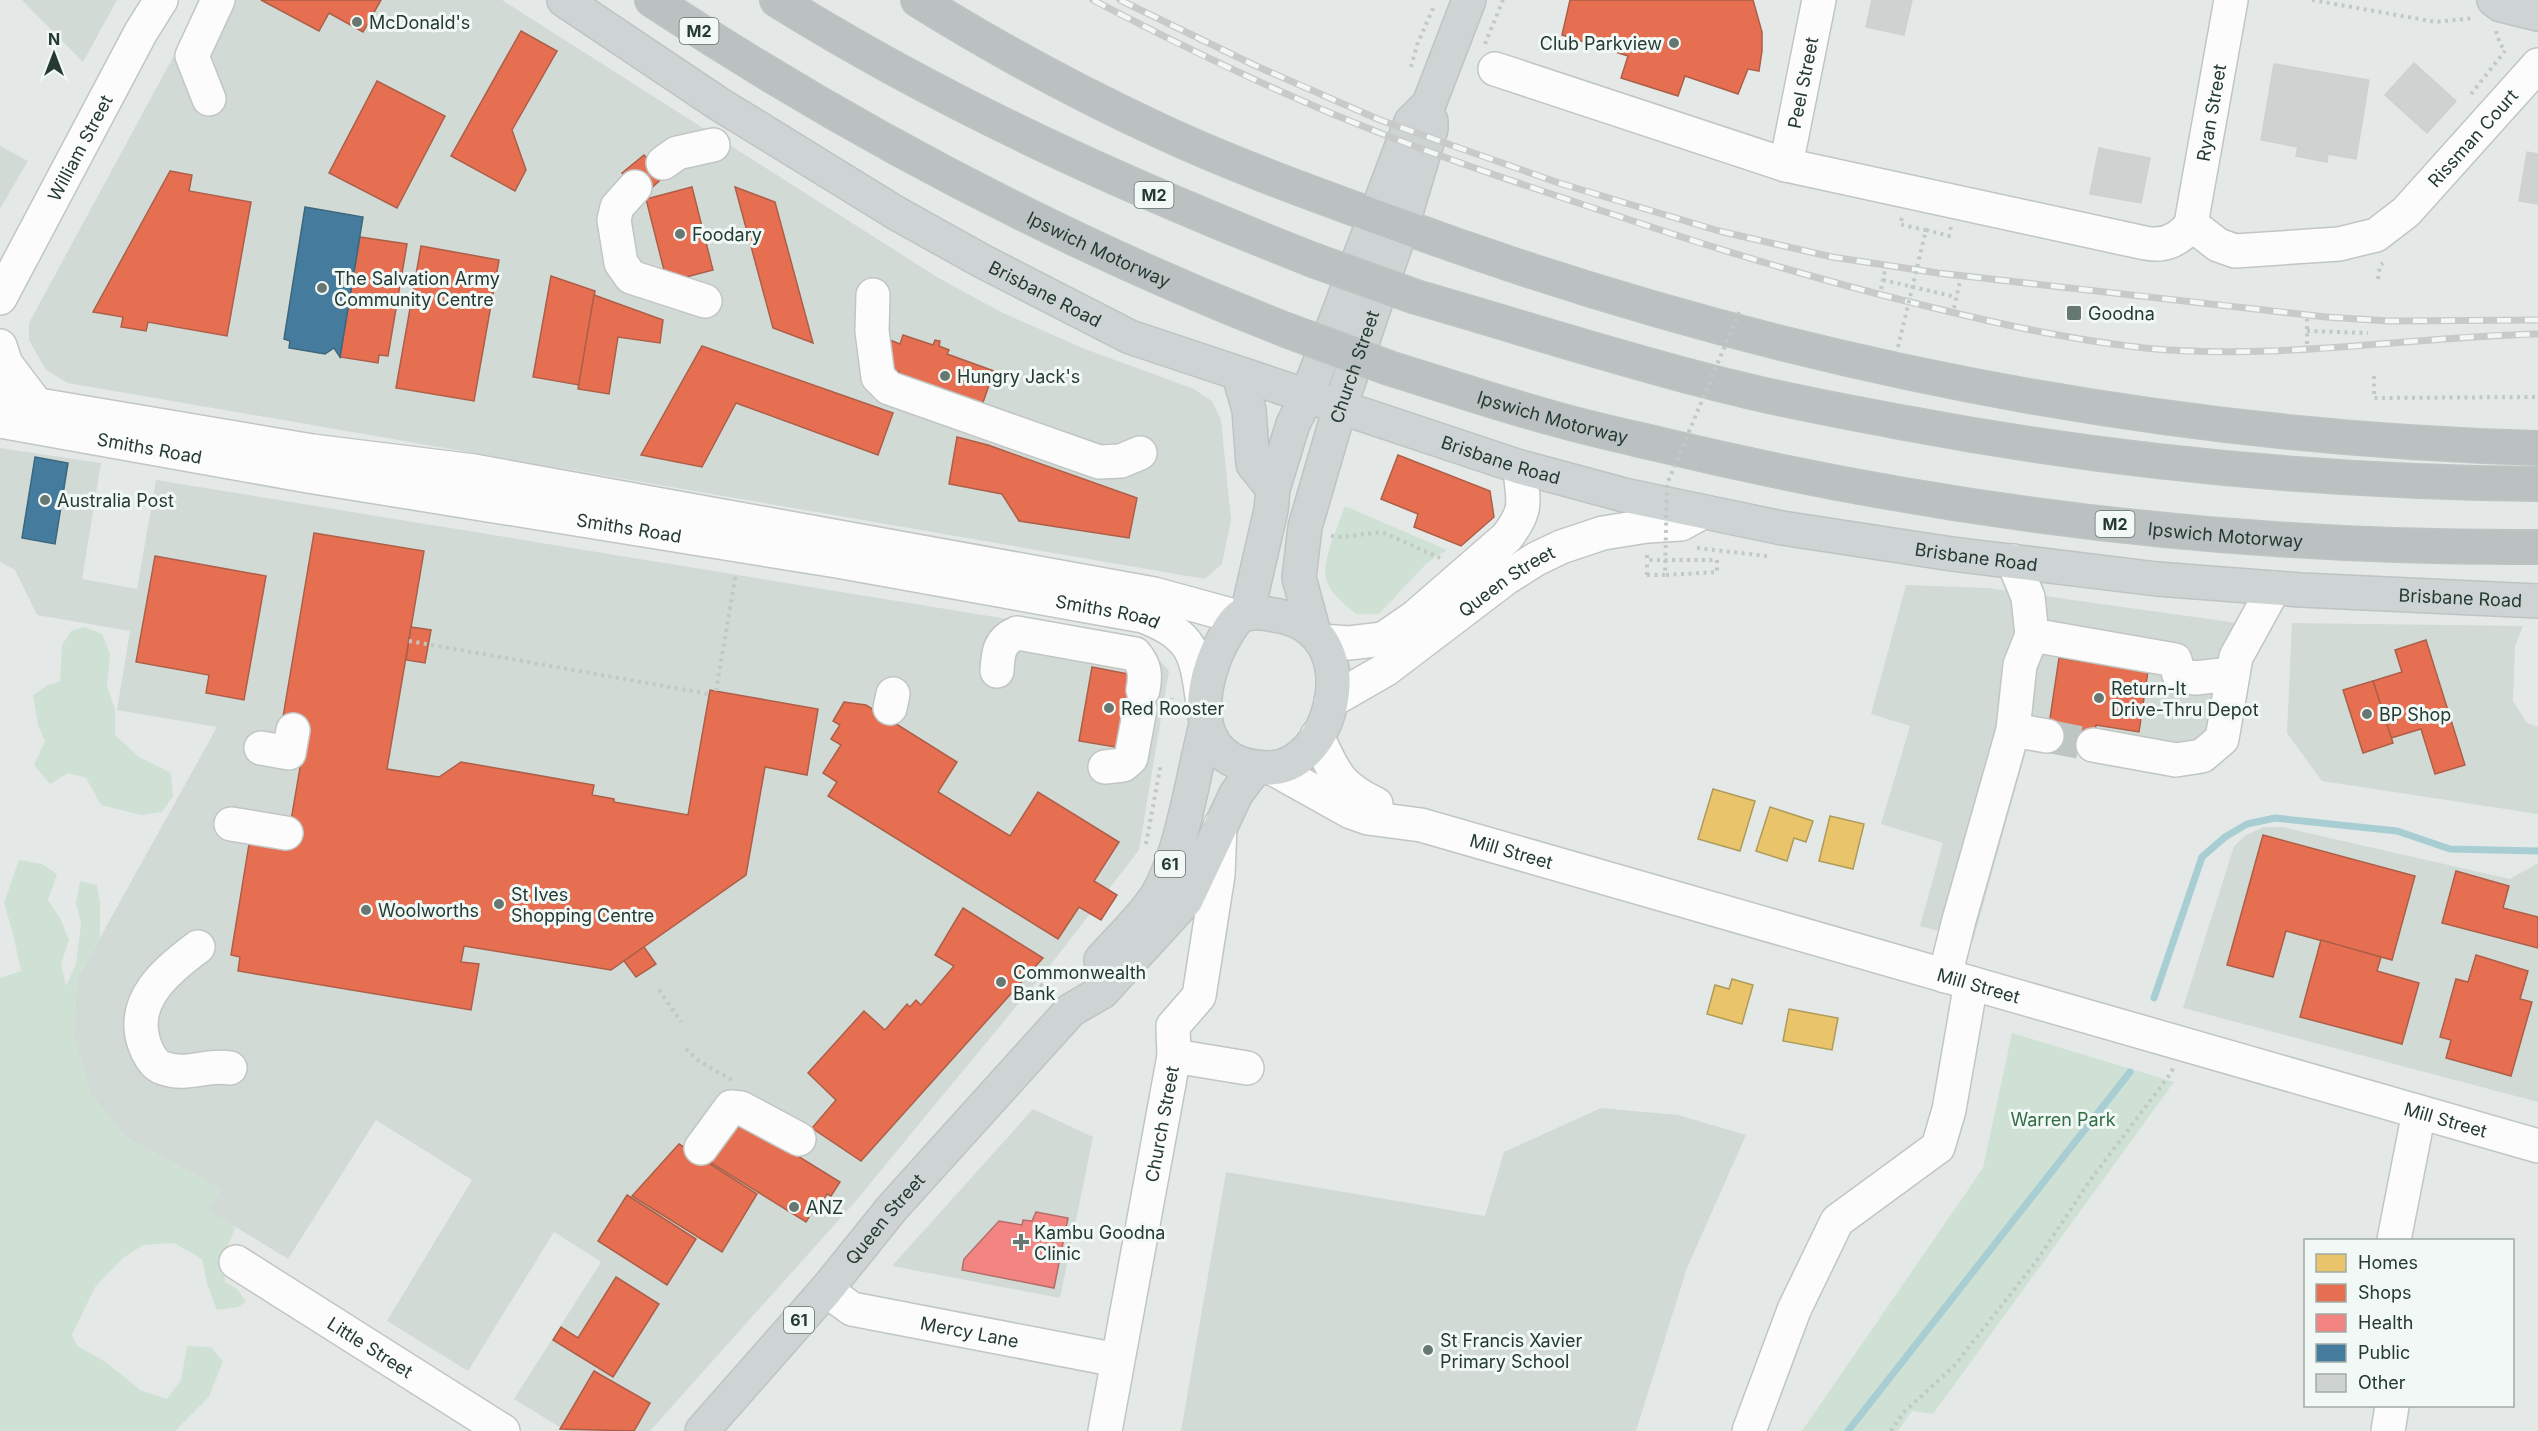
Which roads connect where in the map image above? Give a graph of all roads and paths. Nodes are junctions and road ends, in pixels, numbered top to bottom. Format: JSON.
{"nodes":[{"id":1,"x":161,"y":0,"type":"edge"},
{"id":2,"x":218,"y":0,"type":"edge"},
{"id":3,"x":564,"y":0,"type":"edge"},
{"id":4,"x":652,"y":0,"type":"edge"},
{"id":5,"x":777,"y":0,"type":"edge"},
{"id":6,"x":918,"y":0,"type":"edge"},
{"id":7,"x":1469,"y":0,"type":"edge"},
{"id":8,"x":1819,"y":0,"type":"edge"},
{"id":9,"x":2231,"y":0,"type":"edge"},
{"id":10,"x":2312,"y":0,"type":"edge"},
{"id":11,"x":2538,"y":14,"type":"edge"},
{"id":12,"x":2489,"y":16,"type":"edge"},
{"id":13,"x":2535,"y":68,"type":"edge"},
{"id":14,"x":1495,"y":69,"type":"dead end"},
{"id":15,"x":209,"y":99,"type":"dead end"},
{"id":16,"x":713,"y":146,"type":"dead end"},
{"id":17,"x":663,"y":163,"type":"dead end"},
{"id":18,"x":1786,"y":165,"type":"junction"},
{"id":19,"x":635,"y":188,"type":"dead end"},
{"id":20,"x":1388,"y":221,"type":"junction"},
{"id":21,"x":2191,"y":224,"type":"junction"},
{"id":22,"x":1911,"y":227,"type":"dead end"},
{"id":23,"x":1886,"y":270,"type":"dead end"},
{"id":24,"x":1883,"y":280,"type":"junction"},
{"id":25,"x":1960,"y":281,"type":"dead end"},
{"id":26,"x":1912,"y":287,"type":"junction"},
{"id":27,"x":1881,"y":289,"type":"dead end"},
{"id":28,"x":873,"y":295,"type":"dead end"},
{"id":29,"x":1956,"y":297,"type":"junction"},
{"id":30,"x":0,"y":298,"type":"edge"},
{"id":31,"x":705,"y":301,"type":"dead end"},
{"id":32,"x":1954,"y":308,"type":"dead end"},
{"id":33,"x":1740,"y":310,"type":"dead end"},
{"id":34,"x":2307,"y":319,"type":"dead end"},
{"id":35,"x":2307,"y":331,"type":"junction"},
{"id":36,"x":2368,"y":333,"type":"dead end"},
{"id":37,"x":2307,"y":344,"type":"dead end"},
{"id":38,"x":0,"y":346,"type":"edge"},
{"id":39,"x":1898,"y":347,"type":"dead end"},
{"id":40,"x":1239,"y":375,"type":"junction"},
{"id":41,"x":2374,"y":376,"type":"dead end"},
{"id":42,"x":1307,"y":396,"type":"junction"},
{"id":43,"x":2538,"y":397,"type":"edge"},
{"id":44,"x":0,"y":399,"type":"edge"},
{"id":45,"x":38,"y":405,"type":"junction"},
{"id":46,"x":1340,"y":407,"type":"junction"},
{"id":47,"x":0,"y":421,"type":"edge"},
{"id":48,"x":2538,"y":448,"type":"edge"},
{"id":49,"x":1140,"y":453,"type":"dead end"},
{"id":50,"x":1520,"y":467,"type":"junction"},
{"id":51,"x":2538,"y":484,"type":"edge"},
{"id":52,"x":1273,"y":489,"type":"junction"},
{"id":53,"x":1703,"y":512,"type":"junction"},
{"id":54,"x":1325,"y":535,"type":"dead end"},
{"id":55,"x":1647,"y":547,"type":"dead end"},
{"id":56,"x":2538,"y":547,"type":"edge"},
{"id":57,"x":839,"y":548,"type":"junction"},
{"id":58,"x":1647,"y":560,"type":"junction"},
{"id":59,"x":1445,"y":561,"type":"dead end"},
{"id":60,"x":2013,"y":561,"type":"junction"},
{"id":61,"x":736,"y":569,"type":"dead end"},
{"id":62,"x":1665,"y":575,"type":"junction"},
{"id":63,"x":2274,"y":588,"type":"junction"},
{"id":64,"x":2538,"y":601,"type":"edge"},
{"id":65,"x":1243,"y":615,"type":"junction"},
{"id":66,"x":2032,"y":635,"type":"junction"},
{"id":67,"x":1317,"y":637,"type":"junction"},
{"id":68,"x":409,"y":641,"type":"dead end"},
{"id":69,"x":997,"y":670,"type":"dead end"},
{"id":70,"x":2232,"y":674,"type":"junction"},
{"id":71,"x":716,"y":691,"type":"dead end"},
{"id":72,"x":709,"y":694,"type":"dead end"},
{"id":73,"x":1331,"y":701,"type":"junction"},
{"id":74,"x":1204,"y":714,"type":"junction"},
{"id":75,"x":293,"y":730,"type":"dead end"},
{"id":76,"x":2013,"y":730,"type":"junction"},
{"id":77,"x":1317,"y":736,"type":"junction"},
{"id":78,"x":2047,"y":736,"type":"tunnel mouth"},
{"id":79,"x":2093,"y":745,"type":"tunnel mouth"},
{"id":80,"x":261,"y":748,"type":"dead end"},
{"id":81,"x":1105,"y":767,"type":"dead end"},
{"id":82,"x":1264,"y":767,"type":"junction"},
{"id":83,"x":1220,"y":823,"type":"junction"},
{"id":84,"x":231,"y":824,"type":"dead end"},
{"id":85,"x":1421,"y":825,"type":"junction"},
{"id":86,"x":286,"y":833,"type":"dead end"},
{"id":87,"x":198,"y":947,"type":"dead end"},
{"id":88,"x":1029,"y":974,"type":"dead end"},
{"id":89,"x":1958,"y":980,"type":"junction"},
{"id":90,"x":659,"y":990,"type":"dead end"},
{"id":91,"x":1062,"y":1002,"type":"junction"},
{"id":92,"x":681,"y":1022,"type":"dead end"},
{"id":93,"x":1174,"y":1041,"type":"junction"},
{"id":94,"x":2180,"y":1043,"type":"junction"},
{"id":95,"x":686,"y":1049,"type":"dead end"},
{"id":96,"x":230,"y":1068,"type":"dead end"},
{"id":97,"x":1246,"y":1068,"type":"dead end"},
{"id":98,"x":734,"y":1085,"type":"dead end"},
{"id":99,"x":2419,"y":1112,"type":"junction"},
{"id":100,"x":799,"y":1139,"type":"dead end"},
{"id":101,"x":2538,"y":1146,"type":"edge"},
{"id":102,"x":700,"y":1148,"type":"dead end"},
{"id":103,"x":2394,"y":1239,"type":"edge"},
{"id":104,"x":236,"y":1262,"type":"dead end"},
{"id":105,"x":826,"y":1290,"type":"junction"},
{"id":106,"x":1117,"y":1360,"type":"junction"},
{"id":107,"x":2392,"y":1407,"type":"edge"},
{"id":108,"x":503,"y":1431,"type":"edge"},
{"id":109,"x":702,"y":1431,"type":"edge"},
{"id":110,"x":1105,"y":1431,"type":"edge"},
{"id":111,"x":1749,"y":1431,"type":"edge"},
{"id":112,"x":1891,"y":1431,"type":"edge"},
{"id":113,"x":2388,"y":1431,"type":"edge"}],
"edges":[{"from":1,"to":30,"type":"street","name":"William Street"},
{"from":2,"to":15,"type":"street"},
{"from":3,"to":40,"type":"main road","name":"Brisbane Road"},
{"from":4,"to":56,"type":"highway","name":"Ipswich Motorway","number":"M2","bridge":true},
{"from":5,"to":51,"type":"highway","number":"M2","bridge":true},
{"from":6,"to":20,"type":"highway"},
{"from":7,"to":20,"type":"main road","name":"Church Street"},
{"from":8,"to":18,"type":"street","name":"Peel Street"},
{"from":9,"to":21,"type":"street","name":"Ryan Street"},
{"from":10,"to":12,"type":"path"},
{"from":11,"to":12,"type":"main road"},
{"from":12,"to":13,"type":"path"},
{"from":13,"to":21,"type":"street","name":"Rissman Court"},
{"from":14,"to":18,"type":"street"},
{"from":16,"to":17,"type":"street"},
{"from":18,"to":21,"type":"street"},
{"from":19,"to":31,"type":"street"},
{"from":20,"to":42,"type":"main road","name":"Church Street"},
{"from":20,"to":46,"type":"main road","name":"Church Street"},
{"from":20,"to":48,"type":"highway"},
{"from":22,"to":26,"type":"path","bridge":true},
{"from":23,"to":24,"type":"path"},
{"from":24,"to":26,"type":"path"},
{"from":24,"to":27,"type":"path"},
{"from":25,"to":29,"type":"path"},
{"from":26,"to":29,"type":"path"},
{"from":26,"to":39,"type":"path","bridge":true},
{"from":28,"to":49,"type":"street"},
{"from":29,"to":32,"type":"path"},
{"from":33,"to":62,"type":"path","bridge":true},
{"from":34,"to":35,"type":"path"},
{"from":35,"to":36,"type":"path"},
{"from":35,"to":37,"type":"path"},
{"from":38,"to":45,"type":"street"},
{"from":40,"to":42,"type":"main road","name":"Brisbane Road"},
{"from":40,"to":52,"type":"main road"},
{"from":41,"to":43,"type":"path"},
{"from":42,"to":46,"type":"main road","name":"Brisbane Road"},
{"from":42,"to":52,"type":"main road","name":"Church Street"},
{"from":44,"to":45,"type":"street","name":"Smiths Road"},
{"from":45,"to":57,"type":"street","name":"Smiths Road"},
{"from":46,"to":50,"type":"main road","name":"Brisbane Road"},
{"from":46,"to":67,"type":"main road","name":"Church Street"},
{"from":47,"to":57,"type":"street","name":"Smiths Road"},
{"from":50,"to":53,"type":"main road","name":"Brisbane Road"},
{"from":50,"to":67,"type":"street","name":"Queen Street"},
{"from":52,"to":65,"type":"main road","name":"Church Street"},
{"from":53,"to":60,"type":"main road","name":"Brisbane Road"},
{"from":53,"to":73,"type":"street","name":"Queen Street"},
{"from":54,"to":59,"type":"path"},
{"from":55,"to":58,"type":"path"},
{"from":57,"to":65,"type":"street","name":"Smiths Road"},
{"from":57,"to":74,"type":"street","name":"Smiths Road"},
{"from":58,"to":62,"type":"path","bridge":true},
{"from":58,"to":62,"type":"path"},
{"from":60,"to":63,"type":"main road","name":"Brisbane Road"},
{"from":60,"to":66,"type":"street"},
{"from":61,"to":71,"type":"path"},
{"from":63,"to":64,"type":"main road","name":"Brisbane Road"},
{"from":63,"to":70,"type":"street"},
{"from":65,"to":67,"type":"main road"},
{"from":65,"to":74,"type":"main road","number":"61"},
{"from":66,"to":70,"type":"street"},
{"from":66,"to":76,"type":"street"},
{"from":67,"to":73,"type":"main road"},
{"from":68,"to":72,"type":"path"},
{"from":69,"to":81,"type":"street"},
{"from":70,"to":79,"type":"street"},
{"from":73,"to":77,"type":"main road"},
{"from":74,"to":82,"type":"main road"},
{"from":74,"to":91,"type":"main road","name":"Queen Street","number":"61"},
{"from":75,"to":80,"type":"street"},
{"from":76,"to":78,"type":"street"},
{"from":76,"to":89,"type":"street"},
{"from":77,"to":82,"type":"main road"},
{"from":77,"to":85,"type":"street","name":"Mill Street"},
{"from":82,"to":83,"type":"main road","name":"Queen Street","number":"61"},
{"from":82,"to":85,"type":"street","name":"Mill Street"},
{"from":83,"to":91,"type":"main road","name":"Queen Street","number":"61"},
{"from":83,"to":93,"type":"street"},
{"from":84,"to":86,"type":"street"},
{"from":85,"to":89,"type":"street","name":"Mill Street"},
{"from":87,"to":96,"type":"street"},
{"from":88,"to":91,"type":"path"},
{"from":89,"to":94,"type":"street","name":"Mill Street"},
{"from":89,"to":111,"type":"street"},
{"from":90,"to":92,"type":"path"},
{"from":91,"to":105,"type":"main road","name":"Queen Street","number":"61"},
{"from":93,"to":97,"type":"street"},
{"from":93,"to":106,"type":"street","name":"Church Street"},
{"from":94,"to":99,"type":"street","name":"Mill Street"},
{"from":94,"to":112,"type":"path"},
{"from":95,"to":98,"type":"path"},
{"from":99,"to":101,"type":"street","name":"Mill Street"},
{"from":99,"to":103,"type":"street"},
{"from":100,"to":102,"type":"street"},
{"from":104,"to":108,"type":"street","name":"Little Street"},
{"from":105,"to":106,"type":"street","name":"Mercy Lane"},
{"from":105,"to":109,"type":"main road","name":"Queen Street","number":"61"},
{"from":106,"to":110,"type":"street","name":"Church Street"},
{"from":107,"to":113,"type":"street"}]}
